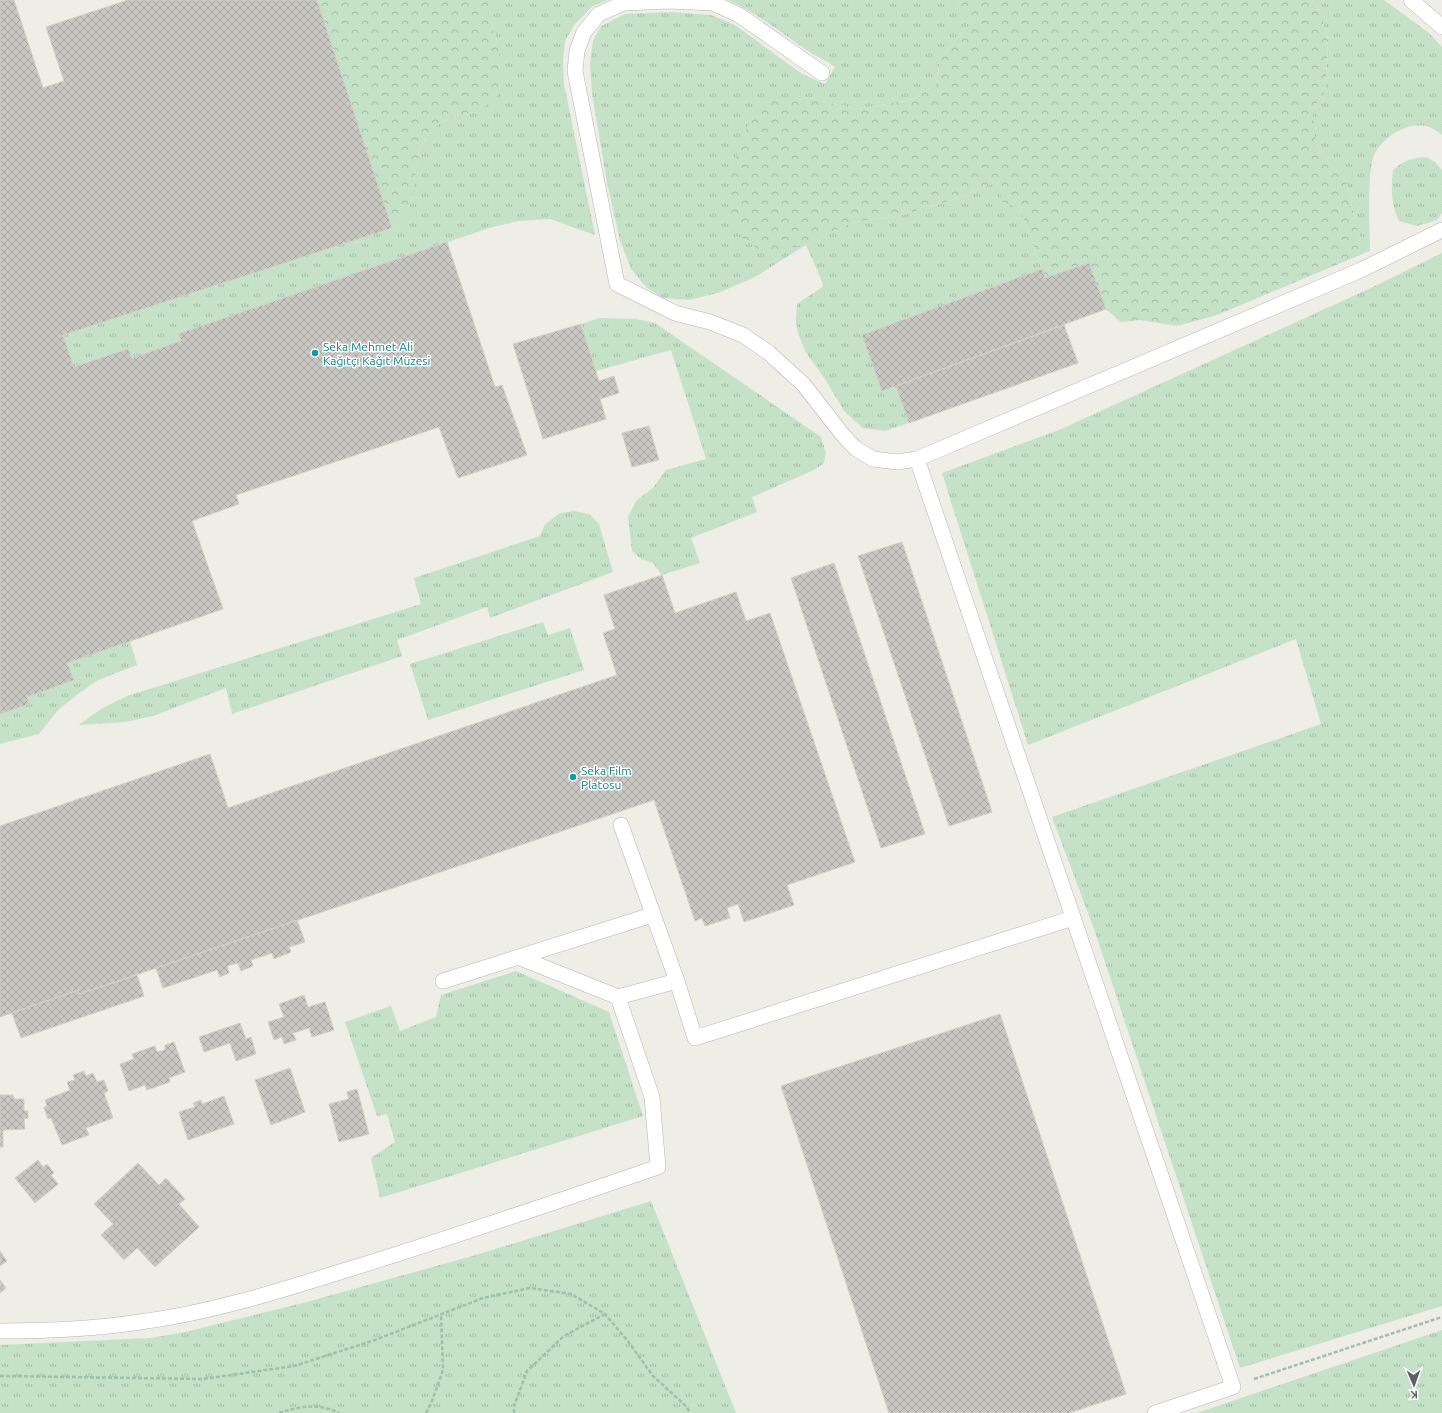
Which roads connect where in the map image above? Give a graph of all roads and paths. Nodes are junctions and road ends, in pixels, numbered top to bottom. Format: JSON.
{"nodes":[{"id":1,"x":1411,"y":0,"type":"edge"},
{"id":2,"x":1436,"y":18,"type":"edge"},
{"id":3,"x":1442,"y":26,"type":"edge"},
{"id":4,"x":822,"y":73,"type":"dead end"},
{"id":5,"x":1442,"y":230,"type":"edge"},
{"id":6,"x":917,"y":458,"type":"junction"},
{"id":7,"x":621,"y":825,"type":"dead end"},
{"id":8,"x":652,"y":915,"type":"junction"},
{"id":9,"x":1073,"y":918,"type":"junction"},
{"id":10,"x":518,"y":957,"type":"junction"},
{"id":11,"x":443,"y":981,"type":"dead end"},
{"id":12,"x":677,"y":981,"type":"junction"},
{"id":13,"x":618,"y":997,"type":"junction"},
{"id":14,"x":442,"y":1314,"type":"junction"},
{"id":15,"x":605,"y":1314,"type":"junction"},
{"id":16,"x":1442,"y":1317,"type":"edge"},
{"id":17,"x":0,"y":1331,"type":"edge"},
{"id":18,"x":0,"y":1376,"type":"edge"},
{"id":19,"x":1233,"y":1386,"type":"junction"},
{"id":20,"x":279,"y":1413,"type":"edge"},
{"id":21,"x":339,"y":1413,"type":"edge"},
{"id":22,"x":426,"y":1413,"type":"edge"},
{"id":23,"x":514,"y":1413,"type":"edge"},
{"id":24,"x":690,"y":1413,"type":"edge"},
{"id":25,"x":1155,"y":1413,"type":"edge"}],
"edges":[{"from":1,"to":2,"type":"lane"},
{"from":2,"to":3,"type":"lane"},
{"from":4,"to":6,"type":"lane"},
{"from":5,"to":6,"type":"lane"},
{"from":6,"to":9,"type":"lane"},
{"from":7,"to":8,"type":"lane"},
{"from":8,"to":10,"type":"lane"},
{"from":8,"to":12,"type":"lane"},
{"from":9,"to":12,"type":"lane"},
{"from":9,"to":19,"type":"lane"},
{"from":10,"to":11,"type":"lane"},
{"from":10,"to":13,"type":"lane"},
{"from":12,"to":13,"type":"lane"},
{"from":13,"to":17,"type":"lane"},
{"from":14,"to":15,"type":"path"},
{"from":14,"to":18,"type":"path"},
{"from":14,"to":22,"type":"path"},
{"from":15,"to":23,"type":"path"},
{"from":15,"to":24,"type":"path"},
{"from":16,"to":19,"type":"path"},
{"from":19,"to":25,"type":"lane"},
{"from":20,"to":21,"type":"path"}]}
